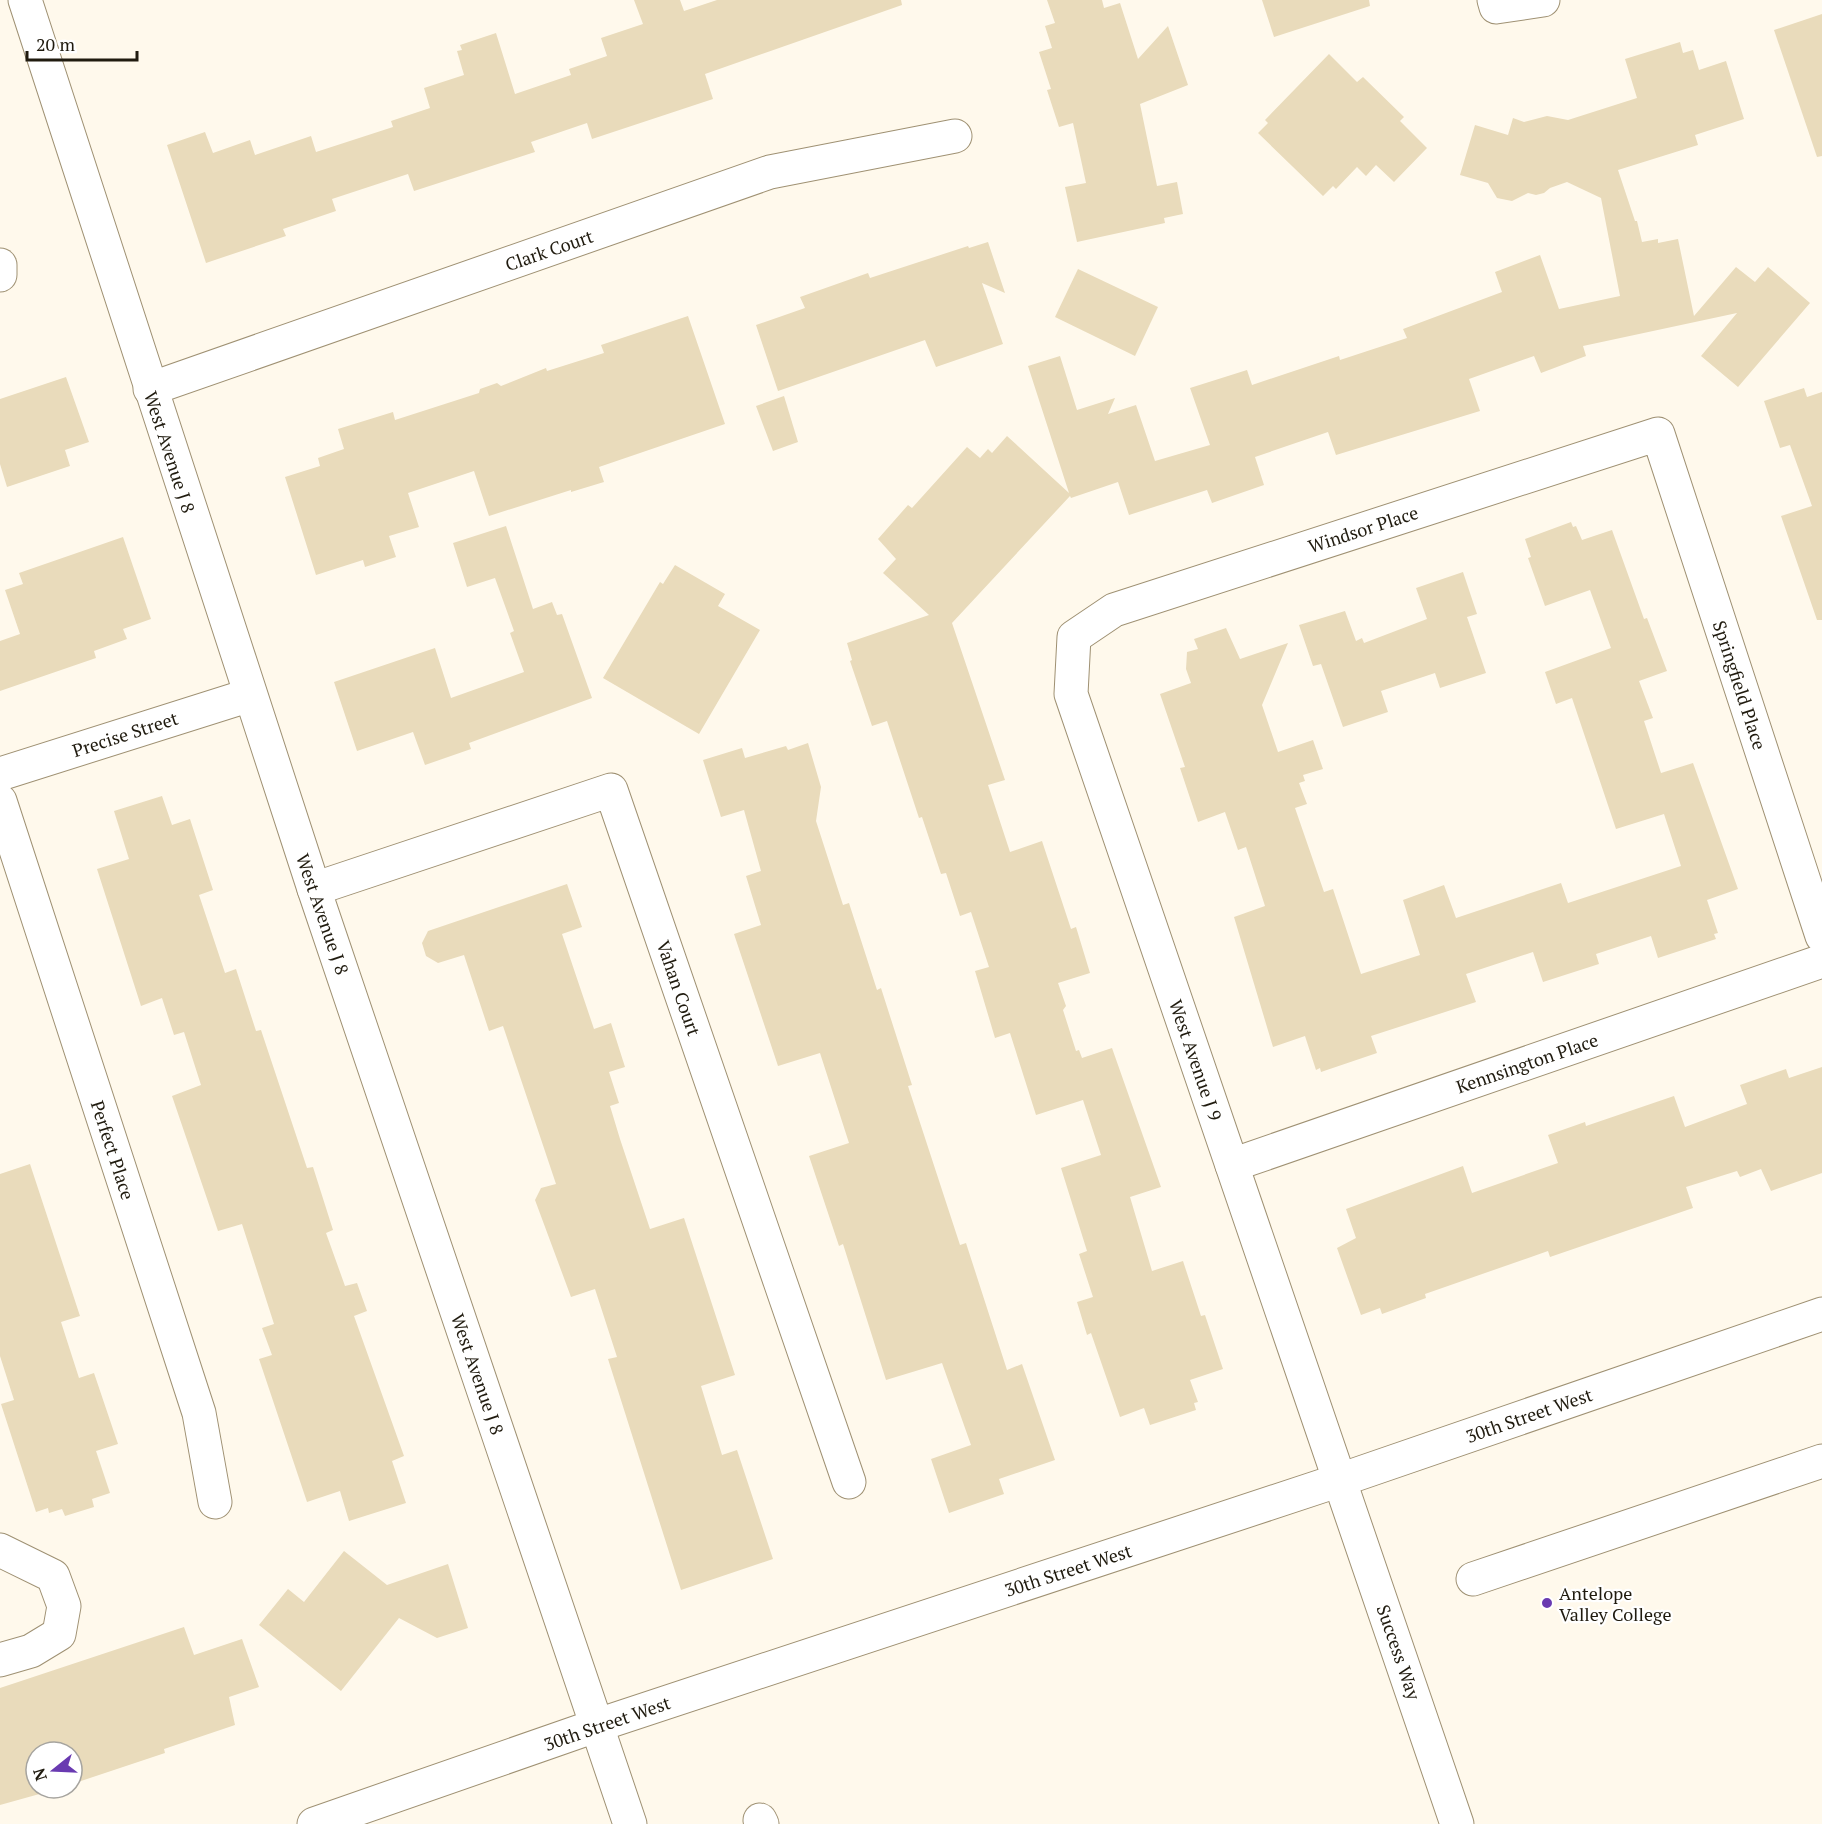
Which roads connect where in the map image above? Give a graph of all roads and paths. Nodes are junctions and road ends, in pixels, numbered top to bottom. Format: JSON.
{"nodes":[{"id":1,"x":25,"y":0,"type":"edge"},
{"id":2,"x":1494,"y":0,"type":"edge"},
{"id":3,"x":1543,"y":0,"type":"edge"},
{"id":4,"x":955,"y":136,"type":"dead end"},
{"id":5,"x":150,"y":389,"type":"junction"},
{"id":6,"x":1658,"y":434,"type":"joint"},
{"id":7,"x":1074,"y":637,"type":"joint"},
{"id":8,"x":249,"y":694,"type":"junction"},
{"id":9,"x":0,"y":774,"type":"edge"},
{"id":10,"x":0,"y":801,"type":"edge"},
{"id":11,"x":314,"y":889,"type":"junction"},
{"id":12,"x":1822,"y":936,"type":"edge"},
{"id":13,"x":1822,"y":961,"type":"edge"},
{"id":14,"x":1232,"y":1165,"type":"junction"},
{"id":15,"x":1822,"y":1314,"type":"edge"},
{"id":16,"x":1822,"y":1461,"type":"edge"},
{"id":17,"x":1340,"y":1480,"type":"junction"},
{"id":18,"x":849,"y":1482,"type":"dead end"},
{"id":19,"x":216,"y":1502,"type":"dead end"},
{"id":20,"x":0,"y":1550,"type":"edge"},
{"id":21,"x":1473,"y":1579,"type":"dead end"},
{"id":22,"x":0,"y":1660,"type":"edge"},
{"id":23,"x":598,"y":1725,"type":"junction"},
{"id":24,"x":314,"y":1824,"type":"edge"},
{"id":25,"x":630,"y":1824,"type":"edge"},
{"id":26,"x":1457,"y":1824,"type":"edge"}],
"edges":[{"from":1,"to":5,"type":"street","name":"West Avenue J 8"},
{"from":2,"to":3,"type":"street"},
{"from":4,"to":5,"type":"street","name":"Clark Court"},
{"from":5,"to":8,"type":"street","name":"West Avenue J 8"},
{"from":6,"to":7,"type":"street","name":"Windsor Place"},
{"from":6,"to":12,"type":"street","name":"Springfield Place"},
{"from":7,"to":14,"type":"street","name":"West Avenue J 9"},
{"from":8,"to":9,"type":"street","name":"Precise Street"},
{"from":8,"to":11,"type":"street","name":"West Avenue J 8"},
{"from":10,"to":19,"type":"street","name":"Perfect Place"},
{"from":11,"to":18,"type":"street","name":"Vahan Court"},
{"from":11,"to":23,"type":"street","name":"West Avenue J 8"},
{"from":13,"to":14,"type":"street","name":"Kennsington Place"},
{"from":14,"to":17,"type":"street","name":"West Avenue J 9"},
{"from":15,"to":17,"type":"street","name":"30th Street West"},
{"from":16,"to":21,"type":"street"},
{"from":17,"to":23,"type":"street","name":"30th Street West"},
{"from":17,"to":26,"type":"street","name":"Success Way"},
{"from":20,"to":22,"type":"street"},
{"from":23,"to":24,"type":"street","name":"30th Street West"},
{"from":23,"to":25,"type":"street","name":"West Avenue J 8"}]}
